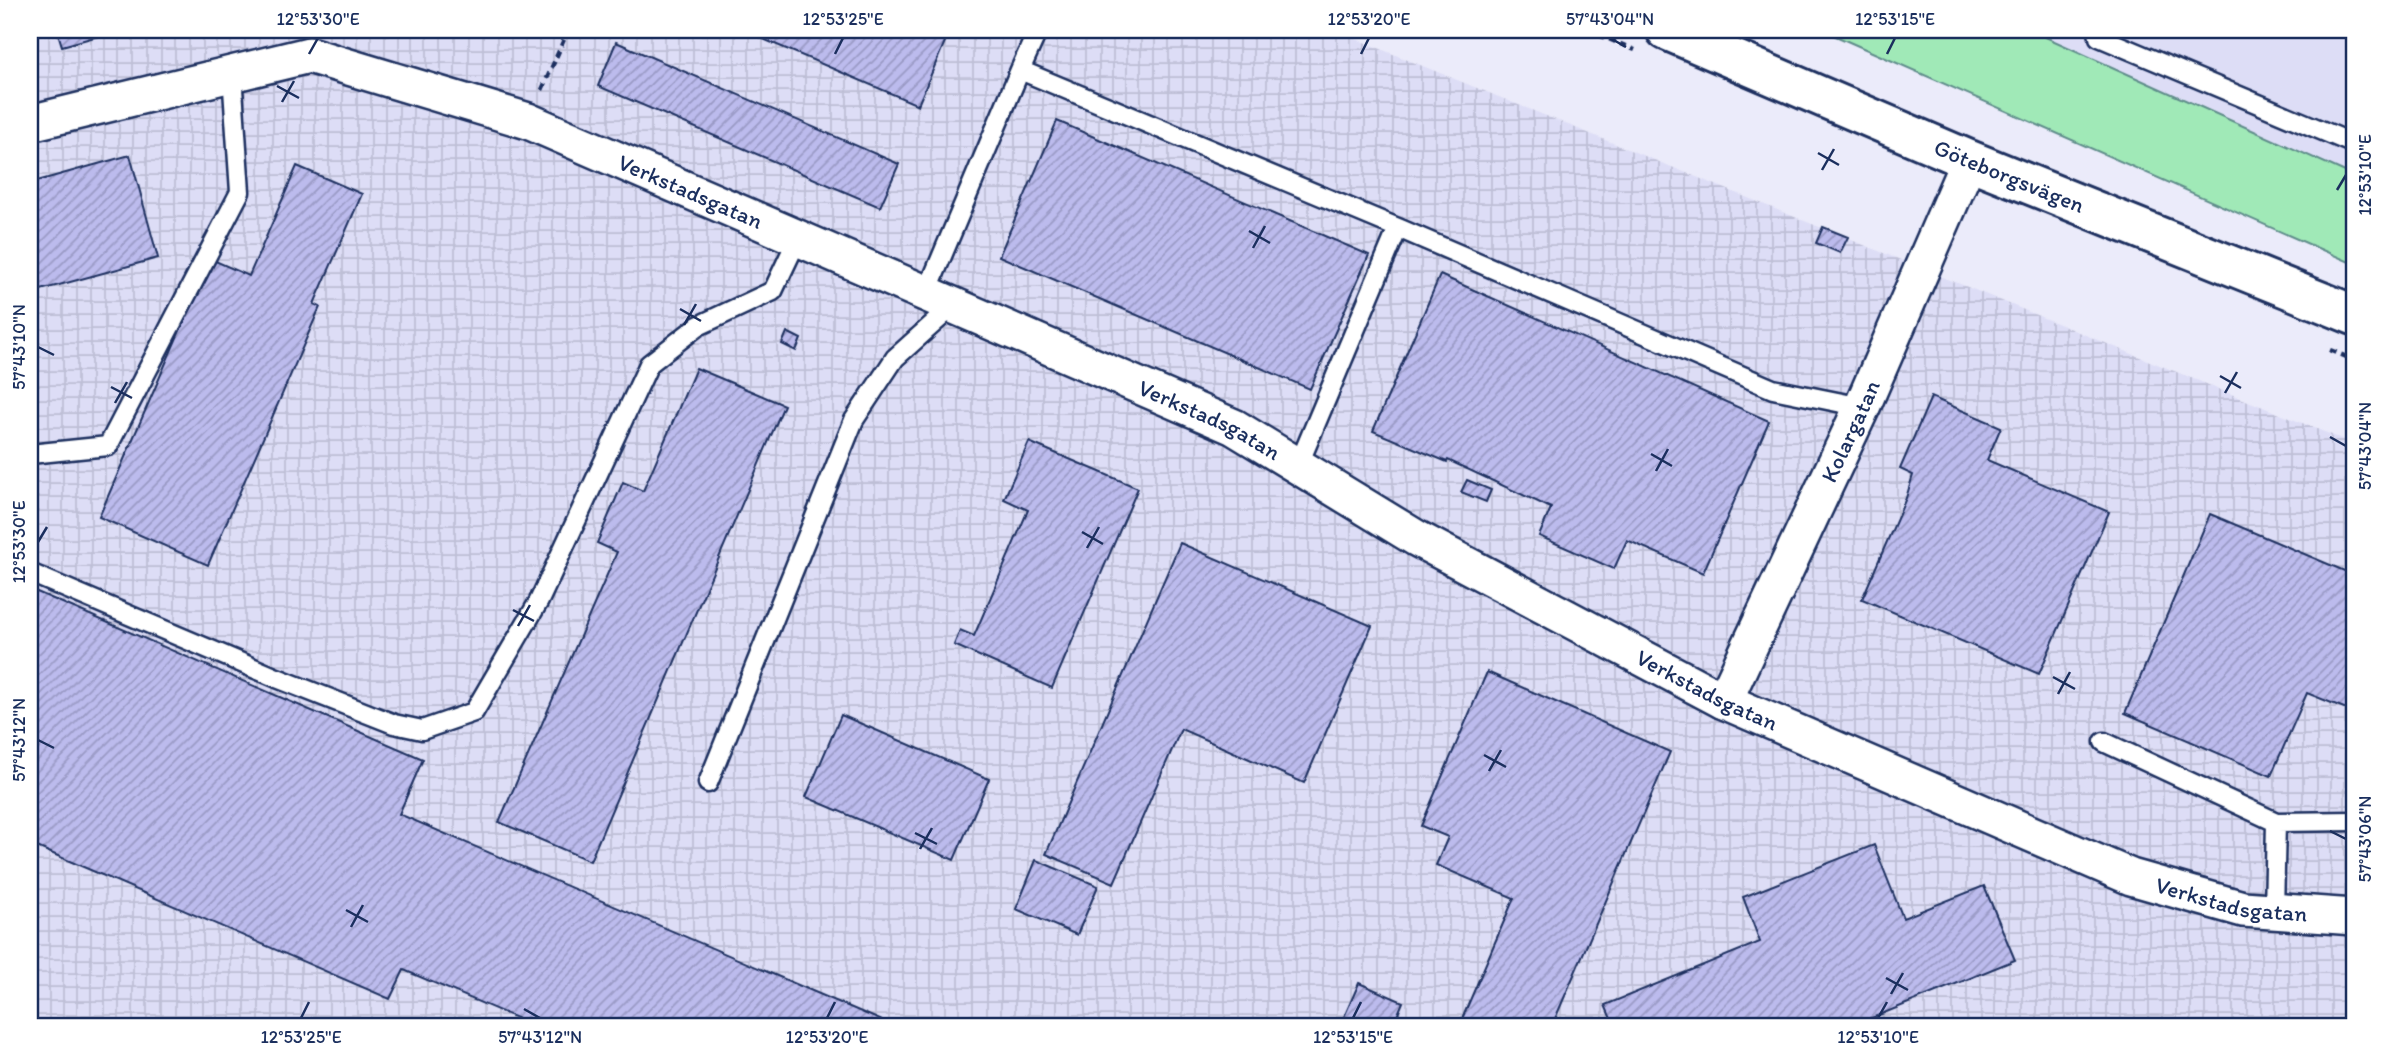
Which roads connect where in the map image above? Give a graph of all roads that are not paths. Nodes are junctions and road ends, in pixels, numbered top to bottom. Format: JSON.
{"nodes":[{"id":1,"x":1038,"y":30,"type":"edge"},
{"id":2,"x":1665,"y":30,"type":"edge"},
{"id":3,"x":2082,"y":30,"type":"edge"},
{"id":4,"x":2099,"y":34,"type":"edge"},
{"id":5,"x":1020,"y":70,"type":"junction"},
{"id":6,"x":232,"y":74,"type":"junction"},
{"id":7,"x":30,"y":123,"type":"edge"},
{"id":8,"x":2354,"y":144,"type":"edge"},
{"id":9,"x":1969,"y":160,"type":"junction"},
{"id":10,"x":1398,"y":228,"type":"junction"},
{"id":11,"x":798,"y":239,"type":"junction"},
{"id":12,"x":940,"y":300,"type":"junction"},
{"id":13,"x":2354,"y":316,"type":"edge"},
{"id":14,"x":1862,"y":407,"type":"junction"},
{"id":15,"x":30,"y":454,"type":"edge"},
{"id":16,"x":1298,"y":466,"type":"junction"},
{"id":17,"x":30,"y":573,"type":"edge"},
{"id":18,"x":1724,"y":701,"type":"junction"},
{"id":19,"x":2104,"y":742,"type":"dead end"},
{"id":20,"x":708,"y":783,"type":"dead end"},
{"id":21,"x":2354,"y":821,"type":"edge"},
{"id":22,"x":2276,"y":822,"type":"junction"},
{"id":23,"x":2274,"y":911,"type":"junction"},
{"id":24,"x":2354,"y":917,"type":"edge"}],
"edges":[{"from":1,"to":5,"type":"lane"},
{"from":2,"to":9,"type":"street","name":"Göteborgsvägen"},
{"from":3,"to":4,"type":"lane"},
{"from":4,"to":8,"type":"lane"},
{"from":5,"to":10,"type":"lane"},
{"from":5,"to":12,"type":"lane"},
{"from":6,"to":7,"type":"street","name":"Verkstadsgatan"},
{"from":6,"to":11,"type":"street","name":"Verkstadsgatan"},
{"from":6,"to":15,"type":"lane"},
{"from":9,"to":13,"type":"street","name":"Göteborgsvägen"},
{"from":9,"to":14,"type":"street","name":"Kolargatan"},
{"from":10,"to":14,"type":"lane"},
{"from":10,"to":16,"type":"lane"},
{"from":11,"to":12,"type":"street","name":"Verkstadsgatan"},
{"from":11,"to":17,"type":"lane"},
{"from":12,"to":16,"type":"street","name":"Verkstadsgatan"},
{"from":12,"to":20,"type":"lane"},
{"from":14,"to":18,"type":"street","name":"Kolargatan"},
{"from":16,"to":18,"type":"street","name":"Verkstadsgatan"},
{"from":18,"to":23,"type":"street","name":"Verkstadsgatan"},
{"from":19,"to":22,"type":"lane"},
{"from":21,"to":22,"type":"lane"},
{"from":22,"to":23,"type":"lane"},
{"from":23,"to":24,"type":"street","name":"Verkstadsgatan"}]}
